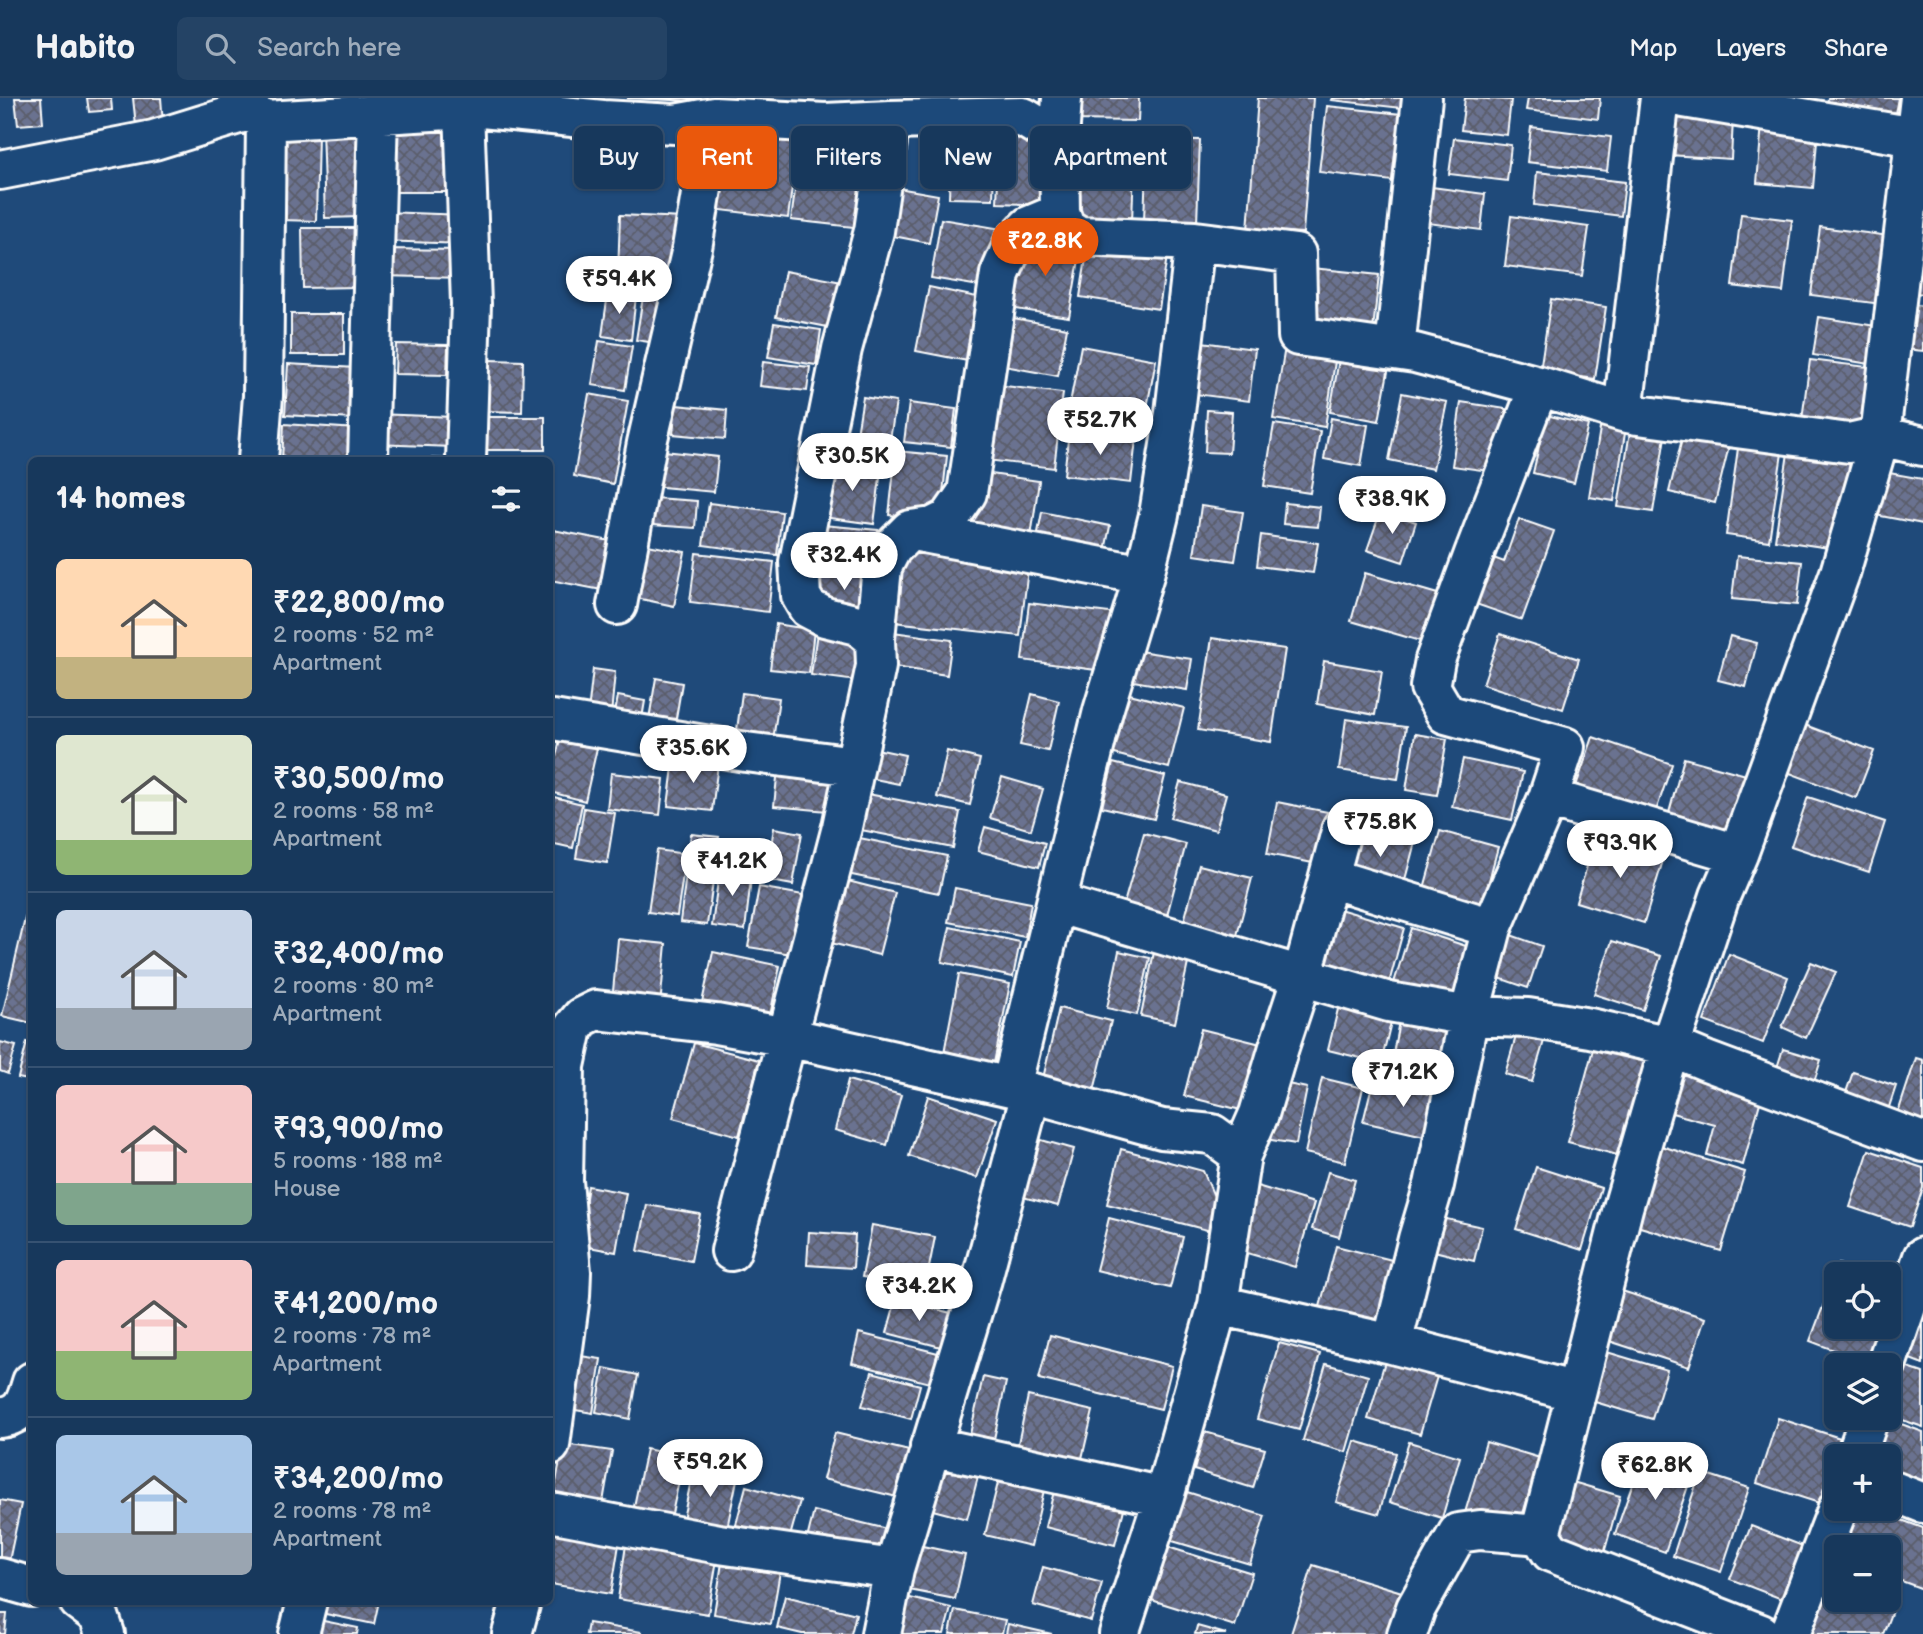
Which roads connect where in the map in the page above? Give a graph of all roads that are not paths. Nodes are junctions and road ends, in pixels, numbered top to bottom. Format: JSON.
{"nodes":[{"id":1,"x":1062,"y":98,"type":"edge"},
{"id":2,"x":1422,"y":98,"type":"edge"},
{"id":3,"x":1660,"y":98,"type":"edge"},
{"id":4,"x":1684,"y":98,"type":"edge"},
{"id":5,"x":1920,"y":98,"type":"edge"},
{"id":6,"x":464,"y":109,"type":"junction"},
{"id":7,"x":606,"y":109,"type":"edge"},
{"id":8,"x":250,"y":110,"type":"edge"},
{"id":9,"x":912,"y":112,"type":"edge"},
{"id":10,"x":378,"y":115,"type":"junction"},
{"id":11,"x":714,"y":117,"type":"junction"},
{"id":12,"x":1038,"y":126,"type":"edge"},
{"id":13,"x":1060,"y":126,"type":"edge"},
{"id":14,"x":1915,"y":136,"type":"junction"},
{"id":15,"x":0,"y":170,"type":"edge"},
{"id":16,"x":1060,"y":189,"type":"edge"},
{"id":17,"x":1060,"y":212,"type":"junction"},
{"id":18,"x":1195,"y":241,"type":"junction"},
{"id":19,"x":1395,"y":349,"type":"junction"},
{"id":20,"x":1539,"y":386,"type":"junction"},
{"id":21,"x":1623,"y":412,"type":"junction"},
{"id":22,"x":1880,"y":436,"type":"junction"},
{"id":23,"x":1923,"y":446,"type":"edge"},
{"id":24,"x":258,"y":457,"type":"edge"},
{"id":25,"x":368,"y":457,"type":"edge"},
{"id":26,"x":466,"y":457,"type":"edge"},
{"id":27,"x":911,"y":530,"type":"junction"},
{"id":28,"x":1144,"y":575,"type":"junction"},
{"id":29,"x":617,"y":605,"type":"dead end"},
{"id":30,"x":875,"y":639,"type":"junction"},
{"id":31,"x":553,"y":720,"type":"dead end"},
{"id":32,"x":855,"y":766,"type":"junction"},
{"id":33,"x":1548,"y":798,"type":"junction"},
{"id":34,"x":1342,"y":828,"type":"dead end"},
{"id":35,"x":1738,"y":853,"type":"junction"},
{"id":36,"x":1330,"y":878,"type":"junction"},
{"id":37,"x":1056,"y":903,"type":"junction"},
{"id":38,"x":1492,"y":928,"type":"junction"},
{"id":39,"x":1302,"y":977,"type":"junction"},
{"id":40,"x":1469,"y":1016,"type":"junction"},
{"id":41,"x":786,"y":1037,"type":"junction"},
{"id":42,"x":1670,"y":1046,"type":"junction"},
{"id":43,"x":1021,"y":1090,"type":"junction"},
{"id":44,"x":1923,"y":1142,"type":"edge"},
{"id":45,"x":1241,"y":1155,"type":"junction"},
{"id":46,"x":731,"y":1251,"type":"dead end"},
{"id":47,"x":1920,"y":1274,"type":"edge"},
{"id":48,"x":1218,"y":1305,"type":"junction"},
{"id":49,"x":1392,"y":1344,"type":"junction"},
{"id":50,"x":1890,"y":1353,"type":"edge"},
{"id":51,"x":556,"y":1356,"type":"edge"},
{"id":52,"x":1576,"y":1392,"type":"junction"},
{"id":53,"x":28,"y":1394,"type":"edge"},
{"id":54,"x":553,"y":1400,"type":"edge"},
{"id":55,"x":0,"y":1418,"type":"edge"},
{"id":56,"x":930,"y":1446,"type":"junction"},
{"id":57,"x":1901,"y":1494,"type":"edge"},
{"id":58,"x":1164,"y":1497,"type":"junction"},
{"id":59,"x":1923,"y":1503,"type":"edge"},
{"id":60,"x":553,"y":1513,"type":"edge"},
{"id":61,"x":1833,"y":1521,"type":"edge"},
{"id":62,"x":1540,"y":1535,"type":"junction"},
{"id":63,"x":894,"y":1569,"type":"junction"},
{"id":64,"x":0,"y":1578,"type":"edge"},
{"id":65,"x":28,"y":1586,"type":"edge"},
{"id":66,"x":84,"y":1605,"type":"edge"},
{"id":67,"x":306,"y":1605,"type":"edge"},
{"id":68,"x":520,"y":1605,"type":"edge"},
{"id":69,"x":105,"y":1634,"type":"edge"},
{"id":70,"x":299,"y":1634,"type":"edge"},
{"id":71,"x":512,"y":1634,"type":"edge"},
{"id":72,"x":881,"y":1634,"type":"edge"},
{"id":73,"x":1119,"y":1634,"type":"edge"},
{"id":74,"x":1407,"y":1634,"type":"edge"},
{"id":75,"x":1761,"y":1634,"type":"edge"},
{"id":76,"x":1790,"y":1634,"type":"edge"}],
"edges":[{"from":1,"to":13,"type":"street"},
{"from":2,"to":19,"type":"street"},
{"from":3,"to":21,"type":"street"},
{"from":4,"to":14,"type":"street"},
{"from":5,"to":14,"type":"street"},
{"from":6,"to":7,"type":"street"},
{"from":6,"to":10,"type":"street"},
{"from":6,"to":26,"type":"street"},
{"from":7,"to":11,"type":"street"},
{"from":8,"to":10,"type":"street"},
{"from":8,"to":15,"type":"street"},
{"from":8,"to":24,"type":"street"},
{"from":9,"to":11,"type":"street"},
{"from":9,"to":12,"type":"street"},
{"from":9,"to":30,"type":"street"},
{"from":10,"to":25,"type":"street"},
{"from":11,"to":29,"type":"street"},
{"from":14,"to":22,"type":"street"},
{"from":16,"to":17,"type":"street"},
{"from":17,"to":18,"type":"street"},
{"from":17,"to":27,"type":"street"},
{"from":18,"to":19,"type":"street"},
{"from":18,"to":28,"type":"street"},
{"from":19,"to":20,"type":"street"},
{"from":20,"to":21,"type":"street"},
{"from":20,"to":33,"type":"street"},
{"from":21,"to":22,"type":"street"},
{"from":22,"to":23,"type":"street"},
{"from":22,"to":35,"type":"street"},
{"from":27,"to":28,"type":"street"},
{"from":27,"to":30,"type":"street"},
{"from":28,"to":37,"type":"street"},
{"from":30,"to":32,"type":"street"},
{"from":31,"to":32,"type":"street"},
{"from":32,"to":41,"type":"street"},
{"from":33,"to":35,"type":"street"},
{"from":33,"to":38,"type":"street"},
{"from":34,"to":36,"type":"street"},
{"from":35,"to":42,"type":"street"},
{"from":36,"to":38,"type":"street"},
{"from":36,"to":39,"type":"street"},
{"from":37,"to":39,"type":"street"},
{"from":37,"to":43,"type":"street"},
{"from":38,"to":40,"type":"street"},
{"from":39,"to":40,"type":"street"},
{"from":39,"to":45,"type":"street"},
{"from":40,"to":42,"type":"street"},
{"from":40,"to":49,"type":"street"},
{"from":41,"to":43,"type":"street"},
{"from":41,"to":46,"type":"street"},
{"from":41,"to":51,"type":"street"},
{"from":42,"to":44,"type":"street"},
{"from":42,"to":52,"type":"street"},
{"from":43,"to":45,"type":"street"},
{"from":43,"to":56,"type":"street"},
{"from":45,"to":48,"type":"street"},
{"from":47,"to":50,"type":"street"},
{"from":48,"to":49,"type":"street"},
{"from":48,"to":58,"type":"street"},
{"from":49,"to":52,"type":"street"},
{"from":51,"to":54,"type":"street"},
{"from":52,"to":62,"type":"street"},
{"from":53,"to":55,"type":"street"},
{"from":56,"to":58,"type":"street"},
{"from":56,"to":63,"type":"street"},
{"from":57,"to":59,"type":"street"},
{"from":58,"to":73,"type":"street"},
{"from":60,"to":63,"type":"street"},
{"from":61,"to":76,"type":"street"},
{"from":62,"to":74,"type":"street"},
{"from":62,"to":75,"type":"street"},
{"from":63,"to":72,"type":"street"},
{"from":64,"to":65,"type":"street"},
{"from":66,"to":69,"type":"street"},
{"from":67,"to":70,"type":"street"},
{"from":68,"to":71,"type":"street"}]}
